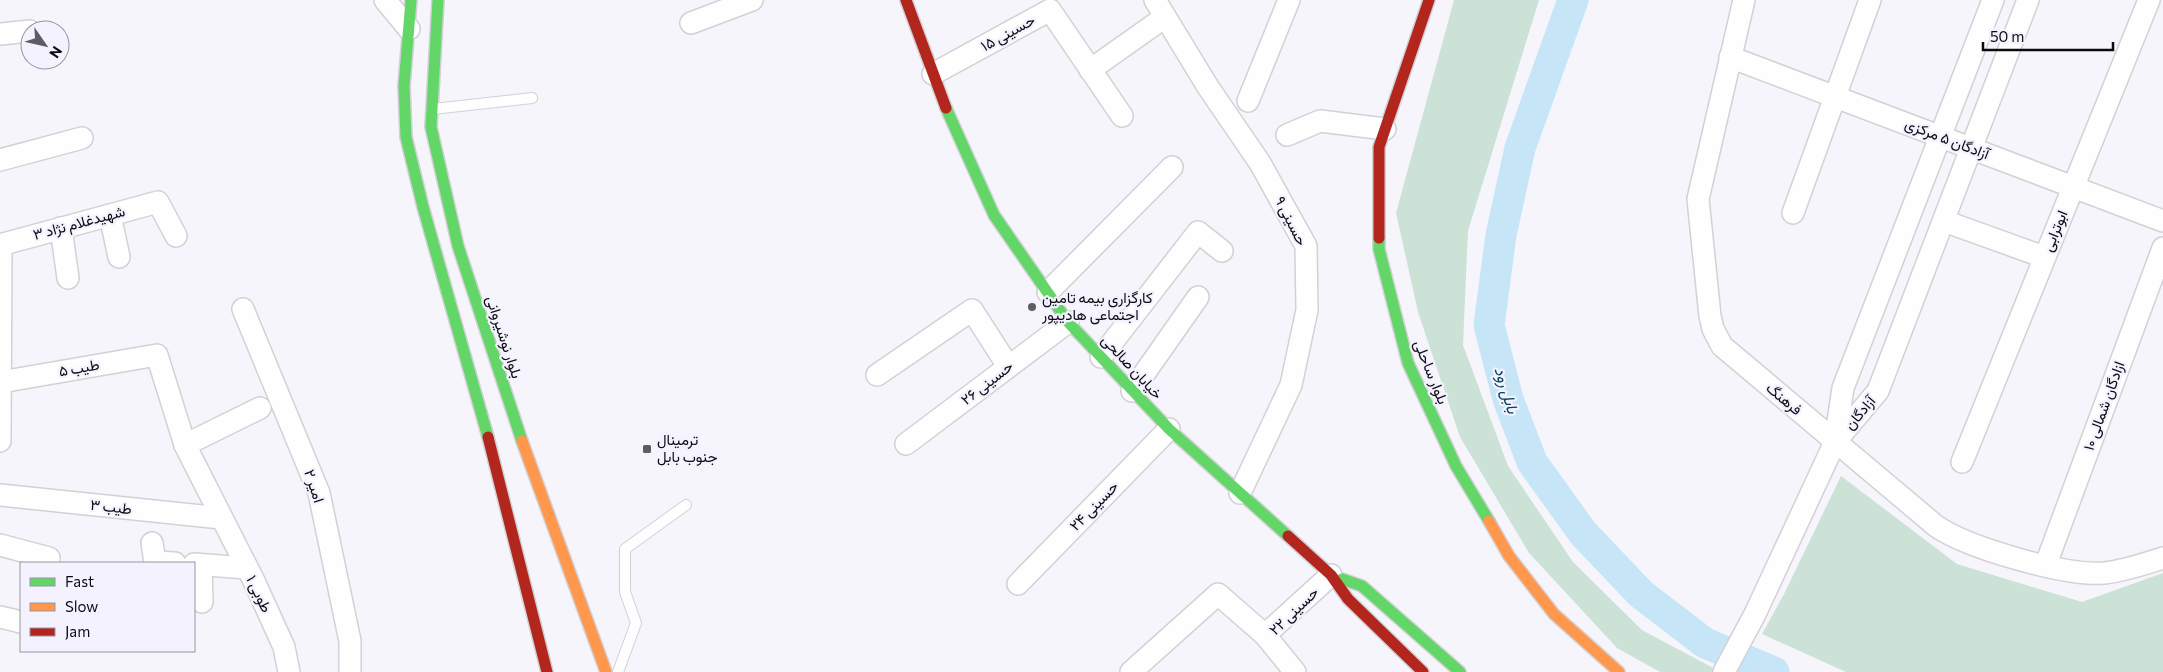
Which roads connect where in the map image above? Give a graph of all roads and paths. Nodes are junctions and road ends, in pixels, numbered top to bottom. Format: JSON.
{"nodes":[{"id":1,"x":385,"y":0,"type":"edge"},
{"id":2,"x":411,"y":0,"type":"edge"},
{"id":3,"x":438,"y":0,"type":"edge"},
{"id":4,"x":752,"y":0,"type":"edge"},
{"id":5,"x":906,"y":0,"type":"edge"},
{"id":6,"x":1289,"y":0,"type":"edge"},
{"id":7,"x":1429,"y":0,"type":"edge"},
{"id":8,"x":1744,"y":0,"type":"edge"},
{"id":9,"x":1870,"y":0,"type":"edge"},
{"id":10,"x":1993,"y":0,"type":"edge"},
{"id":11,"x":2028,"y":0,"type":"edge"},
{"id":12,"x":2148,"y":0,"type":"edge"},
{"id":13,"x":1160,"y":8,"type":"edge"},
{"id":14,"x":691,"y":23,"type":"dead end"},
{"id":15,"x":409,"y":29,"type":"junction"},
{"id":16,"x":20,"y":32,"type":"edge"},
{"id":17,"x":0,"y":34,"type":"edge"},
{"id":18,"x":1730,"y":57,"type":"junction"},
{"id":19,"x":1090,"y":70,"type":"junction"},
{"id":20,"x":933,"y":74,"type":"junction"},
{"id":21,"x":1835,"y":96,"type":"junction"},
{"id":22,"x":532,"y":98,"type":"dead end"},
{"id":23,"x":1248,"y":100,"type":"dead end"},
{"id":24,"x":432,"y":109,"type":"junction"},
{"id":25,"x":1122,"y":116,"type":"dead end"},
{"id":26,"x":1385,"y":129,"type":"junction"},
{"id":27,"x":1287,"y":135,"type":"dead end"},
{"id":28,"x":1940,"y":136,"type":"junction"},
{"id":29,"x":82,"y":138,"type":"dead end"},
{"id":30,"x":1971,"y":148,"type":"junction"},
{"id":31,"x":0,"y":160,"type":"edge"},
{"id":32,"x":1172,"y":167,"type":"dead end"},
{"id":33,"x":2073,"y":187,"type":"junction"},
{"id":34,"x":1793,"y":213,"type":"dead end"},
{"id":35,"x":110,"y":215,"type":"junction"},
{"id":36,"x":1944,"y":221,"type":"junction"},
{"id":37,"x":2163,"y":221,"type":"edge"},
{"id":38,"x":61,"y":228,"type":"junction"},
{"id":39,"x":176,"y":236,"type":"dead end"},
{"id":40,"x":0,"y":245,"type":"edge"},
{"id":41,"x":2163,"y":248,"type":"edge"},
{"id":42,"x":1222,"y":251,"type":"dead end"},
{"id":43,"x":119,"y":257,"type":"dead end"},
{"id":44,"x":2044,"y":257,"type":"junction"},
{"id":45,"x":68,"y":278,"type":"dead end"},
{"id":46,"x":1048,"y":292,"type":"junction"},
{"id":47,"x":1198,"y":297,"type":"dead end"},
{"id":48,"x":243,"y":309,"type":"dead end"},
{"id":49,"x":1068,"y":322,"type":"junction"},
{"id":50,"x":157,"y":355,"type":"joint"},
{"id":51,"x":1101,"y":357,"type":"junction"},
{"id":52,"x":1008,"y":366,"type":"junction"},
{"id":53,"x":877,"y":375,"type":"dead end"},
{"id":54,"x":1,"y":382,"type":"edge"},
{"id":55,"x":1132,"y":391,"type":"junction"},
{"id":56,"x":260,"y":408,"type":"dead end"},
{"id":57,"x":1169,"y":429,"type":"junction"},
{"id":58,"x":0,"y":441,"type":"edge"},
{"id":59,"x":1835,"y":442,"type":"junction"},
{"id":60,"x":906,"y":444,"type":"dead end"},
{"id":61,"x":186,"y":445,"type":"junction"},
{"id":62,"x":1962,"y":462,"type":"dead end"},
{"id":63,"x":1240,"y":493,"type":"junction"},
{"id":64,"x":0,"y":495,"type":"edge"},
{"id":65,"x":686,"y":505,"type":"dead end"},
{"id":66,"x":221,"y":518,"type":"junction"},
{"id":67,"x":152,"y":543,"type":"dead end"},
{"id":68,"x":0,"y":545,"type":"edge"},
{"id":69,"x":49,"y":558,"type":"dead end"},
{"id":70,"x":2163,"y":558,"type":"edge"},
{"id":71,"x":155,"y":562,"type":"edge"},
{"id":72,"x":2046,"y":564,"type":"junction"},
{"id":73,"x":197,"y":565,"type":"edge"},
{"id":74,"x":246,"y":568,"type":"junction"},
{"id":75,"x":1331,"y":576,"type":"junction"},
{"id":76,"x":1018,"y":584,"type":"dead end"},
{"id":77,"x":202,"y":602,"type":"dead end"},
{"id":78,"x":0,"y":617,"type":"edge"},
{"id":79,"x":20,"y":622,"type":"edge"},
{"id":80,"x":1265,"y":635,"type":"junction"},
{"id":81,"x":289,"y":672,"type":"edge"},
{"id":82,"x":350,"y":672,"type":"edge"},
{"id":83,"x":547,"y":672,"type":"edge"},
{"id":84,"x":606,"y":672,"type":"edge"},
{"id":85,"x":618,"y":672,"type":"edge"},
{"id":86,"x":1130,"y":672,"type":"edge"},
{"id":87,"x":1295,"y":672,"type":"edge"},
{"id":88,"x":1423,"y":672,"type":"edge"},
{"id":89,"x":1460,"y":672,"type":"edge"},
{"id":90,"x":1619,"y":672,"type":"edge"},
{"id":91,"x":1724,"y":672,"type":"edge"}],
"edges":[{"from":1,"to":15,"type":"street"},
{"from":2,"to":15,"type":"main road"},
{"from":3,"to":24,"type":"main road","name":"بلوار نوشیروانی"},
{"from":4,"to":14,"type":"street"},
{"from":5,"to":20,"type":"main road","name":"خيابان صالحی"},
{"from":6,"to":23,"type":"street"},
{"from":7,"to":26,"type":"main road","name":"بلوار ساحلی"},
{"from":8,"to":18,"type":"street","name":"فرهنگ"},
{"from":9,"to":21,"type":"street"},
{"from":10,"to":28,"type":"street","name":"آزادگان"},
{"from":11,"to":30,"type":"street","name":"آزادگان"},
{"from":12,"to":33,"type":"street","name":"ابوترابی"},
{"from":13,"to":19,"type":"street"},
{"from":13,"to":63,"type":"street","name":"حسینی ٩"},
{"from":15,"to":83,"type":"main road"},
{"from":16,"to":17,"type":"street"},
{"from":18,"to":21,"type":"street","name":"آزادگان ۵ مرکزی"},
{"from":18,"to":59,"type":"street","name":"فرهنگ"},
{"from":19,"to":20,"type":"street","name":"حسینی ۱۵"},
{"from":19,"to":25,"type":"street","name":"حسینی ۱۵"},
{"from":20,"to":46,"type":"main road","name":"خيابان صالحی"},
{"from":21,"to":28,"type":"street","name":"آزادگان ۵ مرکزی"},
{"from":21,"to":34,"type":"street"},
{"from":22,"to":24,"type":"lane"},
{"from":24,"to":84,"type":"main road","name":"بلوار نوشیروانی"},
{"from":26,"to":27,"type":"street"},
{"from":26,"to":90,"type":"main road","name":"بلوار ساحلی"},
{"from":28,"to":30,"type":"street","name":"آزادگان ۵ مرکزی"},
{"from":28,"to":59,"type":"street","name":"آزادگان"},
{"from":29,"to":31,"type":"street"},
{"from":30,"to":33,"type":"street","name":"آزادگان ۵ مرکزی"},
{"from":30,"to":36,"type":"street","name":"آزادگان"},
{"from":32,"to":46,"type":"street"},
{"from":33,"to":37,"type":"street","name":"آزادگان ۵ مرکزی"},
{"from":33,"to":44,"type":"street","name":"ابوترابی"},
{"from":35,"to":38,"type":"street","name":"شهیدغلام نژاد ۳"},
{"from":35,"to":39,"type":"street","name":"شهیدغلام نژاد ۳"},
{"from":35,"to":43,"type":"street"},
{"from":36,"to":44,"type":"street"},
{"from":36,"to":59,"type":"street","name":"آزادگان"},
{"from":38,"to":40,"type":"street","name":"شهیدغلام نژاد ۳"},
{"from":38,"to":45,"type":"street"},
{"from":40,"to":54,"type":"street"},
{"from":41,"to":72,"type":"street","name":"ازادگان شمالی ۱۰"},
{"from":42,"to":51,"type":"street"},
{"from":44,"to":62,"type":"street","name":"ابوترابی"},
{"from":46,"to":49,"type":"main road","name":"خيابان صالحی"},
{"from":47,"to":55,"type":"street"},
{"from":48,"to":82,"type":"street","name":"امیر ۲"},
{"from":49,"to":51,"type":"main road","name":"خيابان صالحی"},
{"from":49,"to":52,"type":"street","name":"حسینی ۲۶"},
{"from":50,"to":54,"type":"street","name":"طیب ۵"},
{"from":50,"to":61,"type":"street","name":"طوبی ۱"},
{"from":51,"to":55,"type":"main road","name":"خيابان صالحی"},
{"from":52,"to":53,"type":"street"},
{"from":52,"to":60,"type":"street","name":"حسینی ۲۶"},
{"from":54,"to":58,"type":"street"},
{"from":55,"to":57,"type":"main road","name":"خيابان صالحی"},
{"from":56,"to":61,"type":"street"},
{"from":57,"to":63,"type":"main road","name":"خيابان صالحی"},
{"from":57,"to":76,"type":"street","name":"حسینی ۲۴"},
{"from":59,"to":72,"type":"street","name":"فرهنگ"},
{"from":59,"to":91,"type":"street"},
{"from":61,"to":66,"type":"street","name":"طوبی ۱"},
{"from":63,"to":75,"type":"main road","name":"خيابان صالحی"},
{"from":64,"to":66,"type":"street","name":"طیب ۳"},
{"from":65,"to":85,"type":"lane"},
{"from":66,"to":74,"type":"street","name":"طوبی ۱"},
{"from":67,"to":71,"type":"street"},
{"from":68,"to":69,"type":"street"},
{"from":70,"to":72,"type":"street","name":"فرهنگ"},
{"from":73,"to":74,"type":"street"},
{"from":73,"to":77,"type":"street"},
{"from":74,"to":81,"type":"street","name":"طوبی ۱"},
{"from":75,"to":80,"type":"street","name":"حسینی ۲۲"},
{"from":75,"to":88,"type":"main road","name":"خيابان صالحی"},
{"from":75,"to":89,"type":"main road","name":"خيابان صالحی"},
{"from":78,"to":79,"type":"street"},
{"from":80,"to":86,"type":"street"},
{"from":80,"to":87,"type":"street","name":"حسینی ۲۲"}]}
